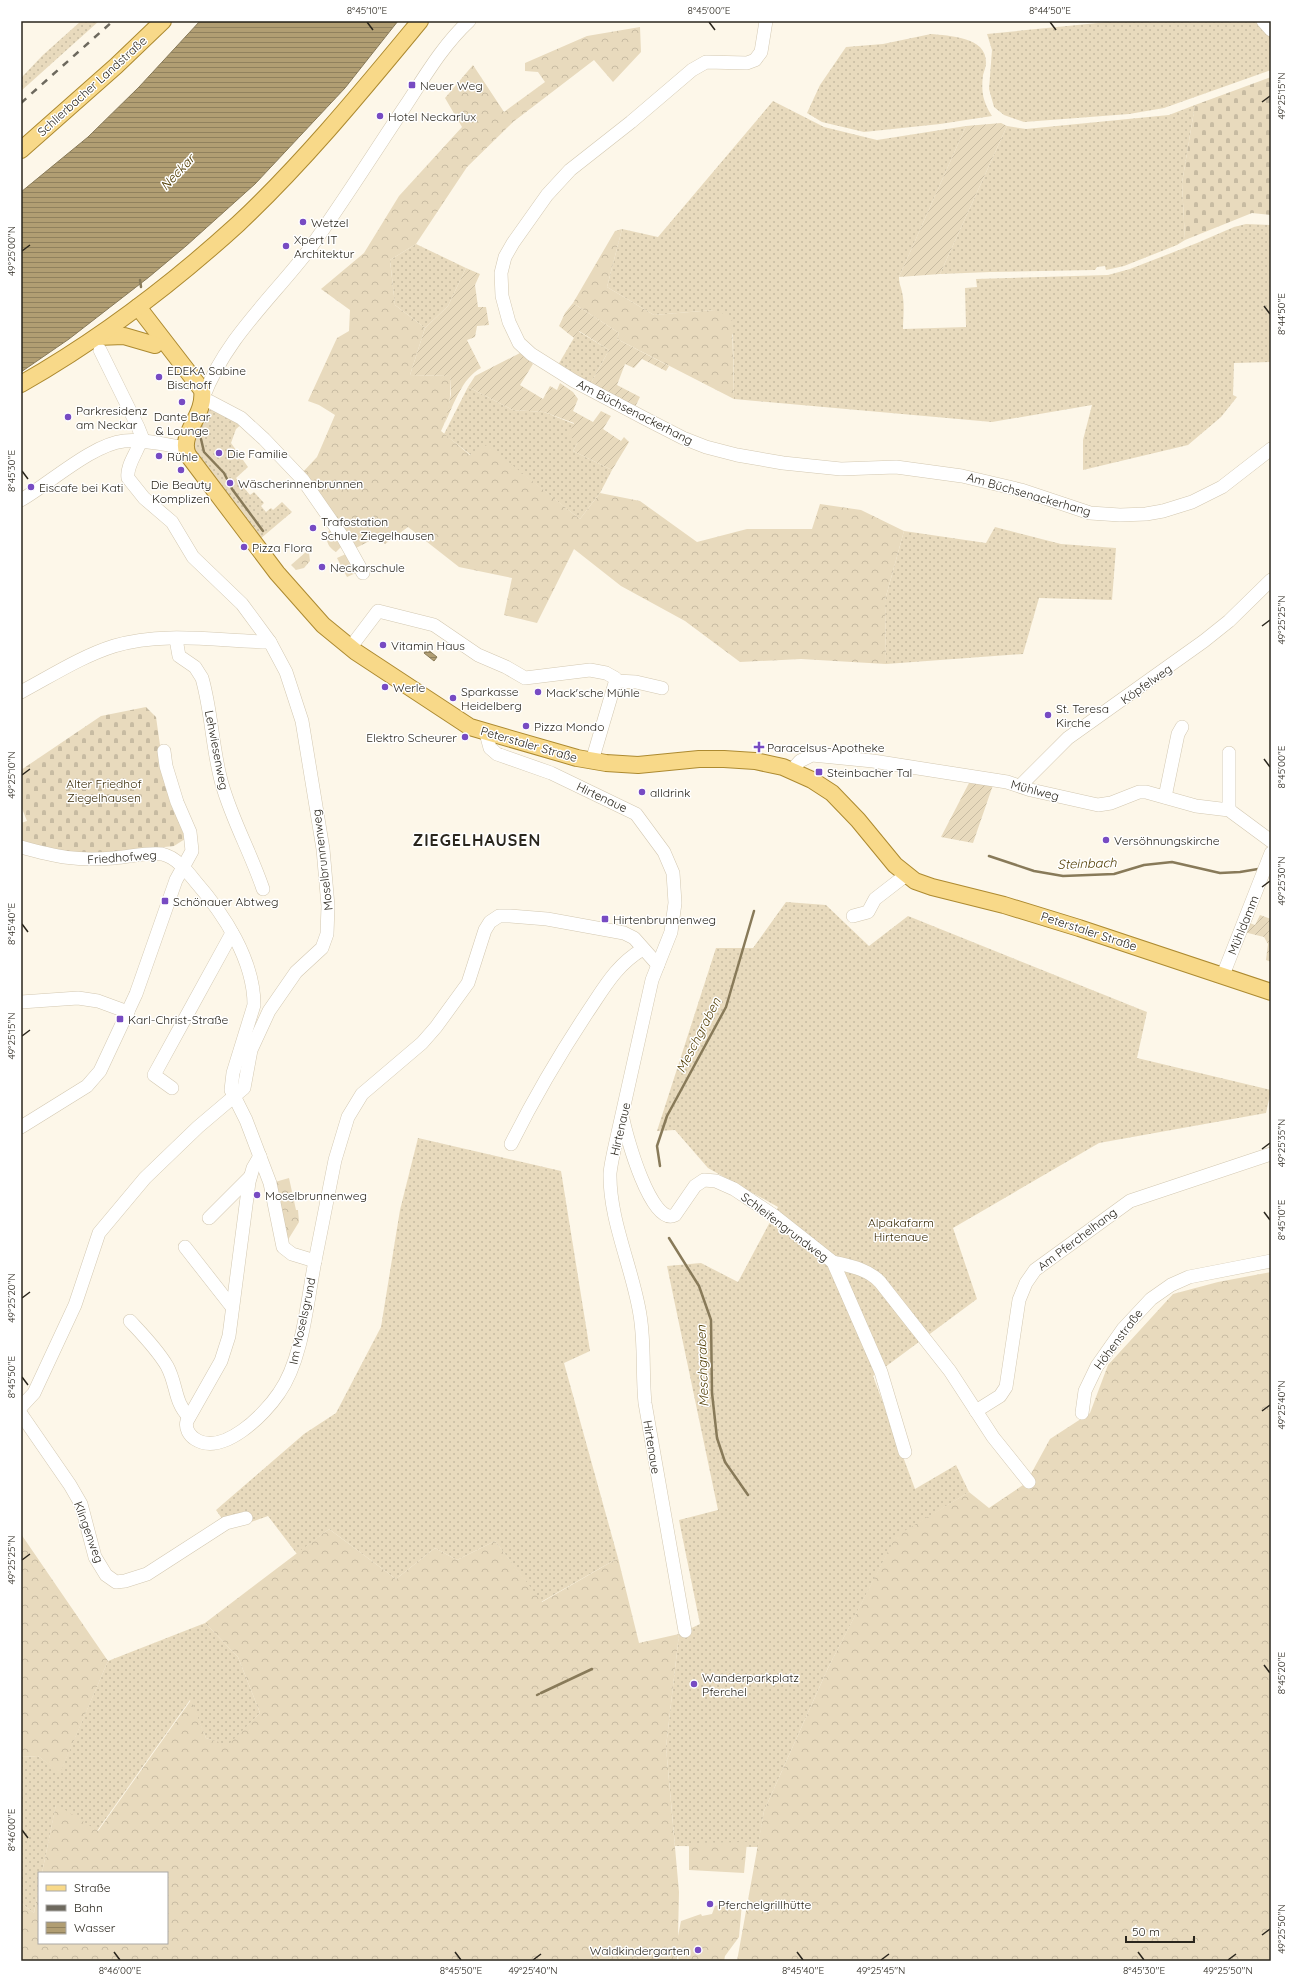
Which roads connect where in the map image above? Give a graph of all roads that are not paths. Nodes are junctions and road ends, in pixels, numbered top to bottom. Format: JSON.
{"nodes":[{"id":1,"x":163,"y":21,"type":"edge"},
{"id":2,"x":420,"y":21,"type":"edge"},
{"id":3,"x":469,"y":21,"type":"edge"},
{"id":4,"x":766,"y":21,"type":"edge"},
{"id":5,"x":1263,"y":21,"type":"edge"},
{"id":6,"x":1271,"y":30,"type":"edge"},
{"id":7,"x":21,"y":150,"type":"edge"},
{"id":8,"x":138,"y":307,"type":"junction"},
{"id":9,"x":98,"y":344,"type":"junction"},
{"id":10,"x":155,"y":345,"type":"junction"},
{"id":11,"x":21,"y":384,"type":"edge"},
{"id":12,"x":203,"y":398,"type":"junction"},
{"id":13,"x":142,"y":442,"type":"junction"},
{"id":14,"x":185,"y":448,"type":"junction"},
{"id":15,"x":1271,"y":449,"type":"edge"},
{"id":16,"x":21,"y":500,"type":"edge"},
{"id":17,"x":363,"y":573,"type":"dead end"},
{"id":18,"x":1271,"y":580,"type":"edge"},
{"id":19,"x":176,"y":639,"type":"junction"},
{"id":20,"x":270,"y":642,"type":"junction"},
{"id":21,"x":350,"y":648,"type":"junction"},
{"id":22,"x":616,"y":681,"type":"junction"},
{"id":23,"x":662,"y":688,"type":"dead end"},
{"id":24,"x":21,"y":692,"type":"edge"},
{"id":25,"x":1182,"y":727,"type":"dead end"},
{"id":26,"x":486,"y":733,"type":"junction"},
{"id":27,"x":164,"y":751,"type":"dead end"},
{"id":28,"x":1229,"y":753,"type":"dead end"},
{"id":29,"x":592,"y":761,"type":"junction"},
{"id":30,"x":792,"y":770,"type":"junction"},
{"id":31,"x":1020,"y":786,"type":"junction"},
{"id":32,"x":1166,"y":797,"type":"junction"},
{"id":33,"x":1229,"y":810,"type":"junction"},
{"id":34,"x":1271,"y":841,"type":"edge"},
{"id":35,"x":21,"y":847,"type":"edge"},
{"id":36,"x":1271,"y":853,"type":"edge"},
{"id":37,"x":183,"y":868,"type":"junction"},
{"id":38,"x":906,"y":875,"type":"junction"},
{"id":39,"x":263,"y":889,"type":"dead end"},
{"id":40,"x":853,"y":916,"type":"dead end"},
{"id":41,"x":232,"y":933,"type":"junction"},
{"id":42,"x":643,"y":949,"type":"junction"},
{"id":43,"x":658,"y":965,"type":"junction"},
{"id":44,"x":1223,"y":975,"type":"junction"},
{"id":45,"x":1271,"y":992,"type":"edge"},
{"id":46,"x":21,"y":1002,"type":"edge"},
{"id":47,"x":128,"y":1012,"type":"junction"},
{"id":48,"x":172,"y":1088,"type":"dead end"},
{"id":49,"x":233,"y":1096,"type":"junction"},
{"id":50,"x":622,"y":1117,"type":"junction"},
{"id":51,"x":21,"y":1127,"type":"edge"},
{"id":52,"x":511,"y":1144,"type":"dead end"},
{"id":53,"x":1271,"y":1154,"type":"edge"},
{"id":54,"x":260,"y":1156,"type":"junction"},
{"id":55,"x":249,"y":1182,"type":"junction"},
{"id":56,"x":210,"y":1218,"type":"dead end"},
{"id":57,"x":185,"y":1247,"type":"dead end"},
{"id":58,"x":315,"y":1261,"type":"junction"},
{"id":59,"x":1271,"y":1261,"type":"edge"},
{"id":60,"x":833,"y":1262,"type":"junction"},
{"id":61,"x":232,"y":1307,"type":"junction"},
{"id":62,"x":130,"y":1321,"type":"dead end"},
{"id":63,"x":21,"y":1407,"type":"edge"},
{"id":64,"x":976,"y":1411,"type":"junction"},
{"id":65,"x":1082,"y":1413,"type":"dead end"},
{"id":66,"x":21,"y":1414,"type":"edge"},
{"id":67,"x":189,"y":1417,"type":"junction"},
{"id":68,"x":905,"y":1452,"type":"dead end"},
{"id":69,"x":1029,"y":1482,"type":"dead end"},
{"id":70,"x":246,"y":1518,"type":"dead end"},
{"id":71,"x":685,"y":1631,"type":"dead end"}],
"edges":[{"from":1,"to":7,"type":"main road","name":"Schlierbacher Landstraße"},
{"from":2,"to":8,"type":"main road"},
{"from":3,"to":12,"type":"street"},
{"from":4,"to":15,"type":"street","name":"Am Büchsenackerhang"},
{"from":5,"to":6,"type":"street"},
{"from":8,"to":9,"type":"main road"},
{"from":8,"to":10,"type":"main road"},
{"from":8,"to":12,"type":"main road"},
{"from":9,"to":10,"type":"main road"},
{"from":9,"to":11,"type":"main road"},
{"from":9,"to":13,"type":"street"},
{"from":10,"to":12,"type":"main road"},
{"from":12,"to":14,"type":"main road"},
{"from":12,"to":17,"type":"street"},
{"from":13,"to":14,"type":"street"},
{"from":13,"to":16,"type":"street"},
{"from":13,"to":20,"type":"street","name":"Moselbrunnenweg"},
{"from":14,"to":21,"type":"main road","name":"Peterstaler Straße"},
{"from":18,"to":31,"type":"street","name":"Köpfelweg"},
{"from":19,"to":20,"type":"street"},
{"from":19,"to":24,"type":"street"},
{"from":19,"to":39,"type":"street","name":"Lehwiesenweg"},
{"from":20,"to":49,"type":"street","name":"Moselbrunnenweg"},
{"from":21,"to":22,"type":"street"},
{"from":21,"to":26,"type":"main road","name":"Peterstaler Straße"},
{"from":22,"to":23,"type":"street"},
{"from":22,"to":29,"type":"street"},
{"from":25,"to":32,"type":"street"},
{"from":26,"to":29,"type":"main road","name":"Peterstaler Straße"},
{"from":26,"to":43,"type":"street","name":"Hirtenaue"},
{"from":27,"to":37,"type":"street"},
{"from":28,"to":33,"type":"street"},
{"from":29,"to":30,"type":"main road","name":"Peterstaler Straße"},
{"from":30,"to":31,"type":"street","name":"Mühlweg"},
{"from":30,"to":38,"type":"main road","name":"Peterstaler Straße"},
{"from":31,"to":32,"type":"street","name":"Mühlweg"},
{"from":32,"to":33,"type":"street","name":"Mühlweg"},
{"from":33,"to":34,"type":"street","name":"Mühlweg"},
{"from":35,"to":37,"type":"street","name":"Friedhofweg"},
{"from":36,"to":44,"type":"street","name":"Mühldamm"},
{"from":37,"to":41,"type":"street","name":"Friedhofweg"},
{"from":37,"to":47,"type":"street"},
{"from":38,"to":40,"type":"street"},
{"from":38,"to":44,"type":"main road","name":"Peterstaler Straße"},
{"from":41,"to":48,"type":"street"},
{"from":41,"to":49,"type":"street","name":"Friedhofweg"},
{"from":42,"to":43,"type":"street"},
{"from":42,"to":52,"type":"street"},
{"from":42,"to":58,"type":"street","name":"Im Moselsgrund"},
{"from":43,"to":50,"type":"street","name":"Hirtenaue"},
{"from":44,"to":45,"type":"main road","name":"Peterstaler Straße"},
{"from":46,"to":47,"type":"street"},
{"from":47,"to":51,"type":"street"},
{"from":49,"to":54,"type":"street"},
{"from":49,"to":63,"type":"street","name":"Moselbrunnenweg"},
{"from":50,"to":60,"type":"street","name":"Schleifengrundweg"},
{"from":50,"to":71,"type":"street","name":"Hirtenaue"},
{"from":53,"to":64,"type":"street","name":"Am Pferchelhang"},
{"from":54,"to":55,"type":"street"},
{"from":54,"to":58,"type":"street"},
{"from":55,"to":56,"type":"street"},
{"from":55,"to":61,"type":"street"},
{"from":57,"to":61,"type":"street"},
{"from":58,"to":67,"type":"street","name":"Im Moselsgrund"},
{"from":59,"to":65,"type":"street","name":"Höhenstraße"},
{"from":60,"to":64,"type":"street"},
{"from":60,"to":68,"type":"street","name":"Schleifengrundweg"},
{"from":61,"to":67,"type":"street"},
{"from":62,"to":67,"type":"street","name":"Im Moselsgrund"},
{"from":64,"to":69,"type":"street"},
{"from":66,"to":70,"type":"street","name":"Klingenweg"}]}
